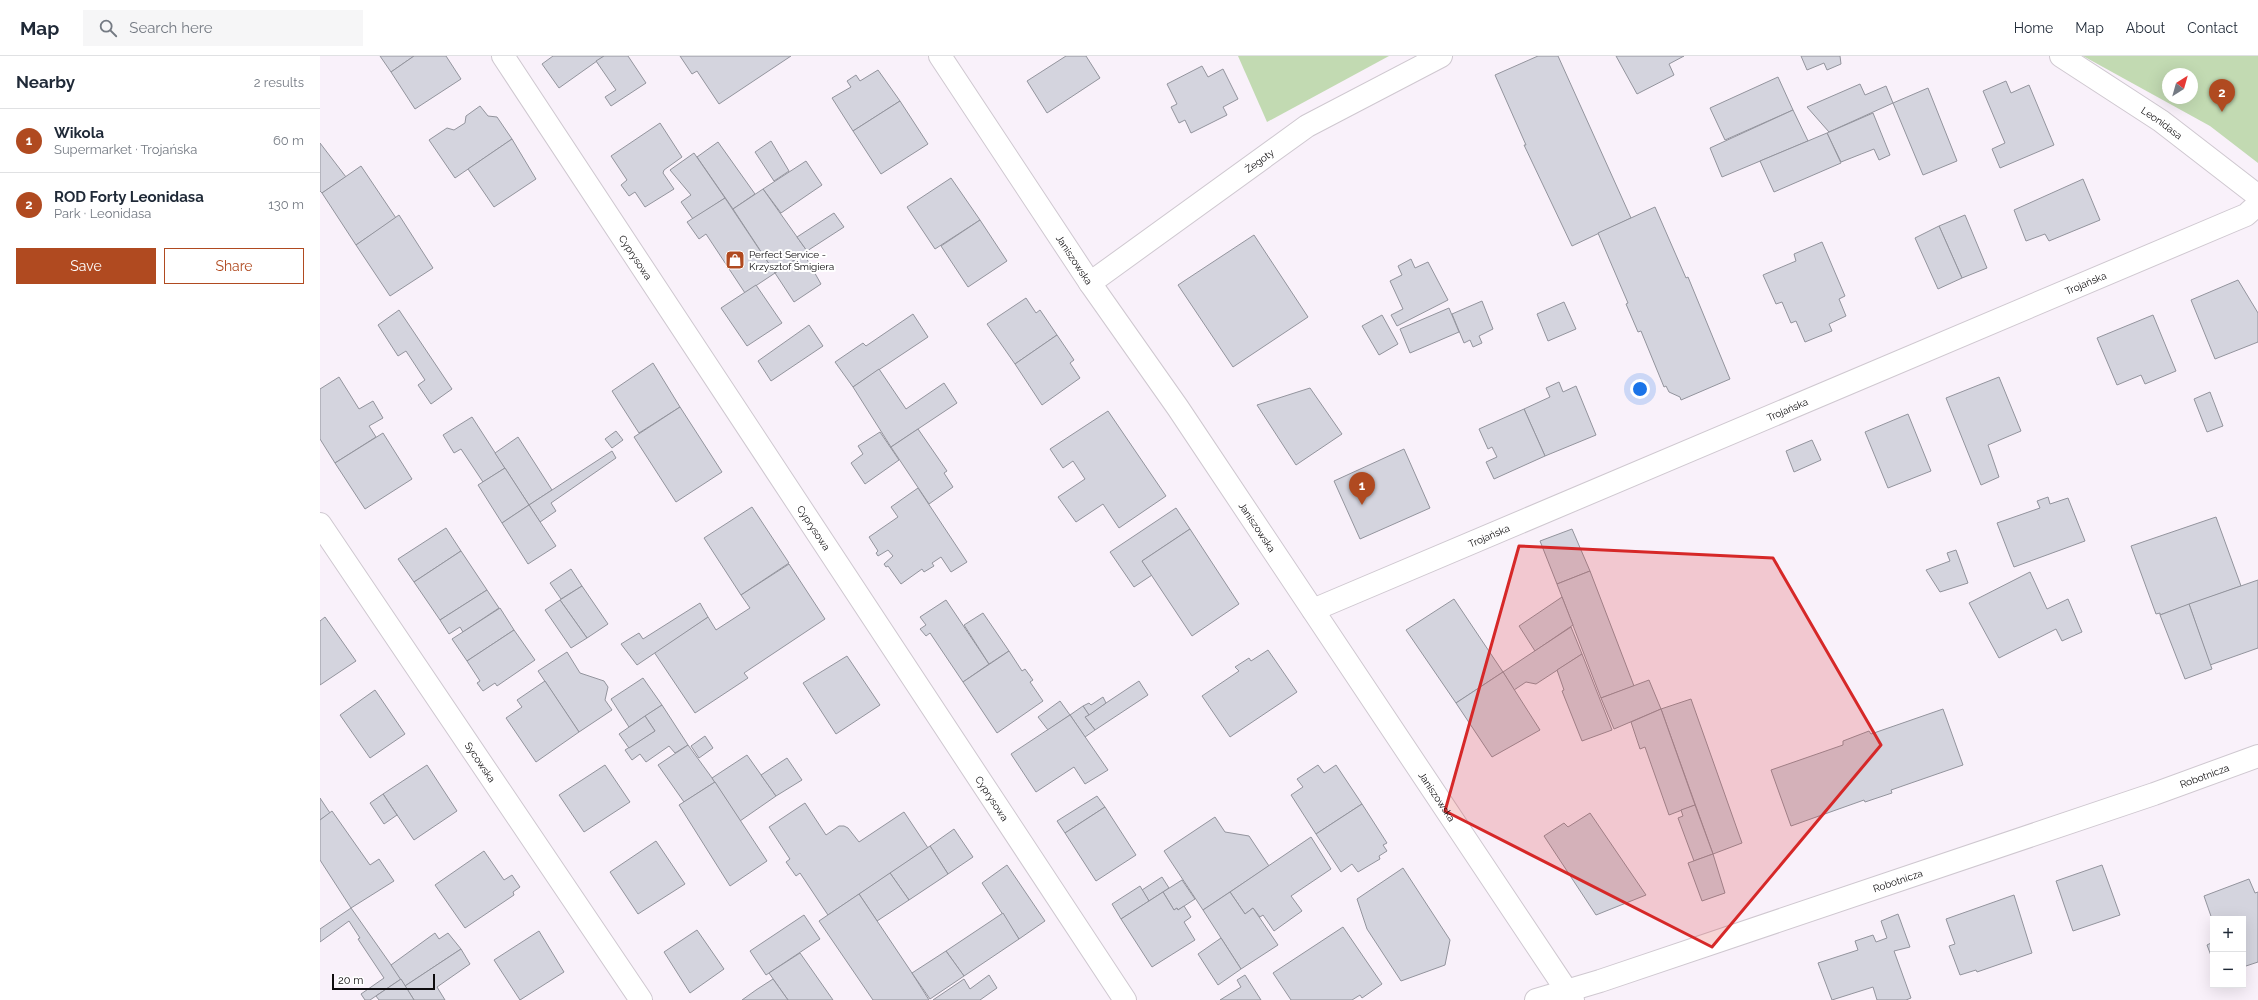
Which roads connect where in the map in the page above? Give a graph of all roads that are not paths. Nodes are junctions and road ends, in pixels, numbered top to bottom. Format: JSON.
{"nodes":[{"id":1,"x":503,"y":56,"type":"edge"},
{"id":2,"x":940,"y":56,"type":"edge"},
{"id":3,"x":1441,"y":56,"type":"edge"},
{"id":4,"x":2061,"y":56,"type":"edge"},
{"id":5,"x":2258,"y":196,"type":"edge"},
{"id":6,"x":2258,"y":204,"type":"edge"},
{"id":7,"x":1090,"y":283,"type":"junction"},
{"id":8,"x":320,"y":524,"type":"edge"},
{"id":9,"x":1313,"y":610,"type":"junction"},
{"id":10,"x":2258,"y":756,"type":"edge"},
{"id":11,"x":1569,"y":995,"type":"edge"},
{"id":12,"x":641,"y":1000,"type":"edge"},
{"id":13,"x":1125,"y":1000,"type":"edge"},
{"id":14,"x":1536,"y":1000,"type":"edge"}],
"edges":[{"from":1,"to":13,"type":"street","name":"Cyprysowa"},
{"from":2,"to":7,"type":"street","name":"Janiszowska"},
{"from":3,"to":7,"type":"street","name":"Żegoty"},
{"from":4,"to":5,"type":"street","name":"Leonidasa"},
{"from":6,"to":9,"type":"street","name":"Trojańska"},
{"from":7,"to":9,"type":"street","name":"Janiszowska"},
{"from":8,"to":12,"type":"street","name":"Sycowska"},
{"from":9,"to":11,"type":"street","name":"Janiszowska"},
{"from":10,"to":11,"type":"street","name":"Robotnicza"},
{"from":11,"to":14,"type":"street","name":"Robotnicza"}]}
